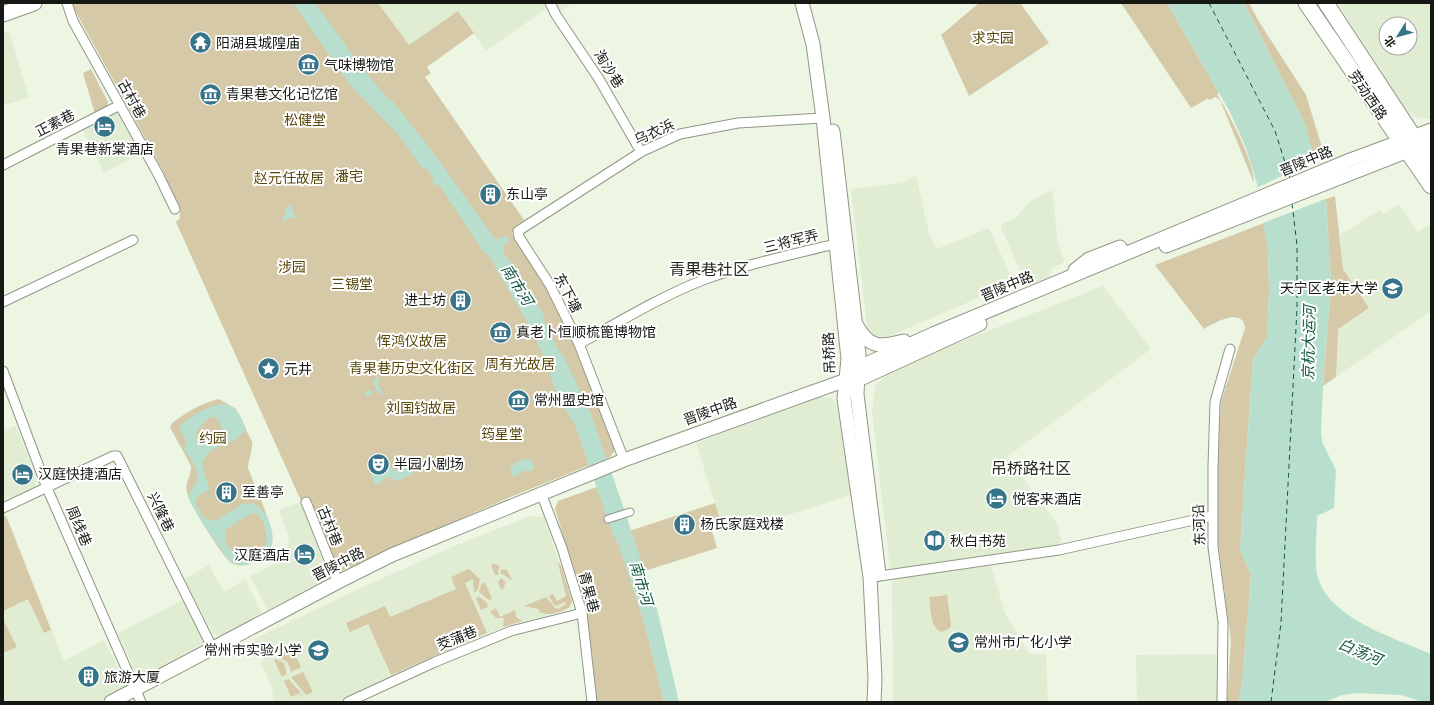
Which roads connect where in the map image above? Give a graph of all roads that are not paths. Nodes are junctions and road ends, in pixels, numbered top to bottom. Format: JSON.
{"nodes":[{"id":1,"x":34,"y":3,"type":"edge"},
{"id":2,"x":67,"y":3,"type":"edge"},
{"id":3,"x":550,"y":3,"type":"edge"},
{"id":4,"x":802,"y":3,"type":"edge"},
{"id":5,"x":811,"y":3,"type":"edge"},
{"id":6,"x":1306,"y":3,"type":"edge"},
{"id":7,"x":1326,"y":3,"type":"edge"},
{"id":8,"x":3,"y":14,"type":"edge"},
{"id":9,"x":120,"y":105,"type":"junction"},
{"id":10,"x":823,"y":118,"type":"junction"},
{"id":11,"x":1431,"y":130,"type":"edge"},
{"id":12,"x":1414,"y":144,"type":"edge"},
{"id":13,"x":641,"y":152,"type":"junction"},
{"id":14,"x":1431,"y":163,"type":"edge"},
{"id":15,"x":3,"y":165,"type":"edge"},
{"id":16,"x":1431,"y":186,"type":"edge"},
{"id":17,"x":1246,"y":204,"type":"junction"},
{"id":18,"x":175,"y":209,"type":"dead end"},
{"id":19,"x":518,"y":231,"type":"joint"},
{"id":20,"x":133,"y":240,"type":"dead end"},
{"id":21,"x":835,"y":244,"type":"junction"},
{"id":22,"x":3,"y":302,"type":"edge"},
{"id":23,"x":856,"y":325,"type":"junction"},
{"id":24,"x":933,"y":334,"type":"junction"},
{"id":25,"x":579,"y":344,"type":"junction"},
{"id":26,"x":1230,"y":349,"type":"dead end"},
{"id":27,"x":3,"y":371,"type":"edge"},
{"id":28,"x":854,"y":376,"type":"junction"},
{"id":29,"x":619,"y":462,"type":"junction"},
{"id":30,"x":47,"y":488,"type":"junction"},
{"id":31,"x":541,"y":493,"type":"junction"},
{"id":32,"x":306,"y":502,"type":"dead end"},
{"id":33,"x":3,"y":508,"type":"edge"},
{"id":34,"x":629,"y":512,"type":"dead end"},
{"id":35,"x":1212,"y":516,"type":"junction"},
{"id":36,"x":608,"y":519,"type":"dead end"},
{"id":37,"x":875,"y":577,"type":"junction"},
{"id":38,"x":338,"y":582,"type":"junction"},
{"id":39,"x":582,"y":613,"type":"junction"},
{"id":40,"x":213,"y":649,"type":"junction"},
{"id":41,"x":138,"y":696,"type":"edge"},
{"id":42,"x":111,"y":702,"type":"edge"},
{"id":43,"x":348,"y":702,"type":"edge"},
{"id":44,"x":592,"y":702,"type":"edge"},
{"id":45,"x":874,"y":702,"type":"edge"},
{"id":46,"x":883,"y":702,"type":"edge"},
{"id":47,"x":1222,"y":702,"type":"edge"}],
"edges":[{"from":1,"to":8,"type":"main road"},
{"from":2,"to":9,"type":"street","name":"古村巷"},
{"from":3,"to":13,"type":"street","name":"淘沙巷"},
{"from":4,"to":10,"type":"main road","name":"吊桥路"},
{"from":5,"to":23,"type":"main road","name":"吊桥路"},
{"from":6,"to":12,"type":"main road","name":"劳动西路"},
{"from":7,"to":12,"type":"main road","name":"劳动西路"},
{"from":9,"to":15,"type":"street","name":"正素巷"},
{"from":9,"to":18,"type":"street","name":"古村巷"},
{"from":10,"to":13,"type":"street","name":"乌衣浜"},
{"from":10,"to":21,"type":"main road","name":"吊桥路"},
{"from":11,"to":12,"type":"main road","name":"晋陵中路"},
{"from":12,"to":14,"type":"main road","name":"劳动西路"},
{"from":12,"to":16,"type":"main road","name":"劳动西路"},
{"from":12,"to":17,"type":"main road","name":"晋陵中路"},
{"from":13,"to":19,"type":"street","name":"乌衣浜"},
{"from":17,"to":24,"type":"main road","name":"晋陵中路"},
{"from":17,"to":28,"type":"main road","name":"晋陵中路"},
{"from":19,"to":25,"type":"street","name":"东下塘"},
{"from":20,"to":22,"type":"street"},
{"from":21,"to":25,"type":"street","name":"三将军弄"},
{"from":21,"to":28,"type":"main road","name":"吊桥路"},
{"from":23,"to":24,"type":"main road"},
{"from":23,"to":28,"type":"main road","name":"吊桥路"},
{"from":24,"to":28,"type":"main road","name":"晋陵中路"},
{"from":25,"to":29,"type":"street","name":"东下塘"},
{"from":26,"to":35,"type":"street","name":"东河沿"},
{"from":27,"to":30,"type":"street","name":"周线巷"},
{"from":28,"to":29,"type":"main road","name":"晋陵中路"},
{"from":28,"to":37,"type":"main road","name":"吊桥路"},
{"from":29,"to":31,"type":"main road","name":"晋陵中路"},
{"from":30,"to":33,"type":"street"},
{"from":30,"to":40,"type":"street","name":"兴隆巷"},
{"from":30,"to":41,"type":"street","name":"周线巷"},
{"from":31,"to":38,"type":"main road","name":"晋陵中路"},
{"from":31,"to":39,"type":"street","name":"青果巷"},
{"from":32,"to":38,"type":"street","name":"古村巷"},
{"from":34,"to":36,"type":"street"},
{"from":35,"to":37,"type":"street"},
{"from":35,"to":47,"type":"street","name":"东河沿"},
{"from":37,"to":45,"type":"main road","name":"吊桥路"},
{"from":37,"to":46,"type":"main road","name":"吊桥路"},
{"from":38,"to":40,"type":"main road","name":"晋陵中路"},
{"from":39,"to":43,"type":"street","name":"茭蒲巷"},
{"from":39,"to":44,"type":"street","name":"青果巷"},
{"from":40,"to":41,"type":"main road","name":"晋陵中路"},
{"from":41,"to":42,"type":"main road","name":"晋陵中路"}]}
